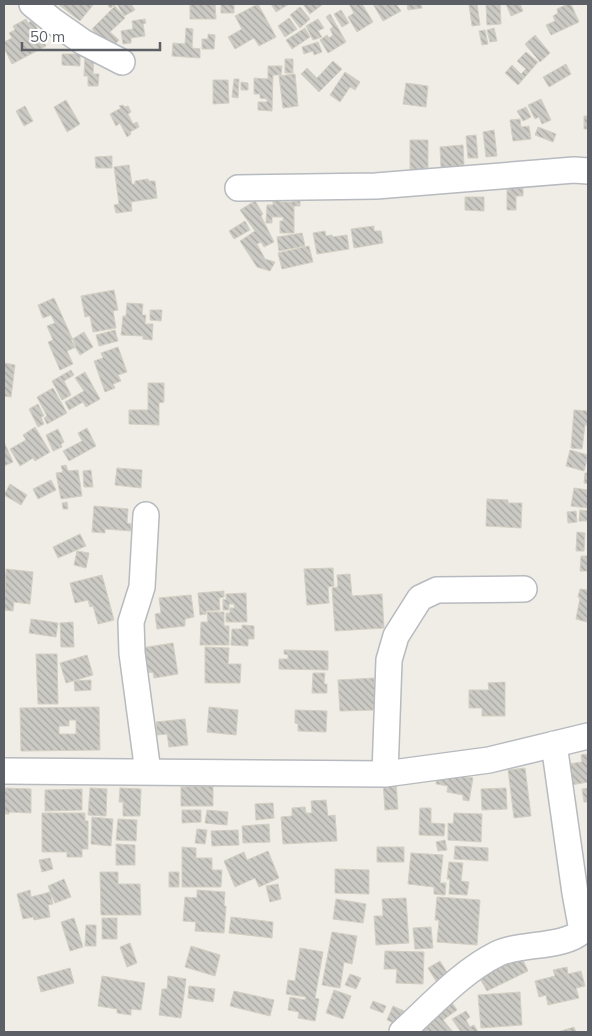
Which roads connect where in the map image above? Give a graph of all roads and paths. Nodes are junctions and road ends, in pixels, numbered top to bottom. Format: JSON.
{"nodes":[{"id":1,"x":32,"y":4,"type":"edge"},
{"id":2,"x":122,"y":62,"type":"dead end"},
{"id":3,"x":588,"y":171,"type":"edge"},
{"id":4,"x":238,"y":188,"type":"dead end"},
{"id":5,"x":146,"y":515,"type":"dead end"},
{"id":6,"x":524,"y":589,"type":"dead end"},
{"id":7,"x":588,"y":736,"type":"edge"},
{"id":8,"x":554,"y":744,"type":"junction"},
{"id":9,"x":4,"y":771,"type":"edge"},
{"id":10,"x":148,"y":772,"type":"junction"},
{"id":11,"x":385,"y":774,"type":"junction"},
{"id":12,"x":585,"y":926,"type":"edge"},
{"id":13,"x":402,"y":1032,"type":"edge"}],
"edges":[{"from":1,"to":2,"type":"street"},
{"from":3,"to":4,"type":"street"},
{"from":5,"to":10,"type":"street"},
{"from":6,"to":11,"type":"street"},
{"from":7,"to":8,"type":"street"},
{"from":8,"to":11,"type":"street"},
{"from":8,"to":12,"type":"street"},
{"from":9,"to":10,"type":"street"},
{"from":10,"to":11,"type":"street"},
{"from":12,"to":13,"type":"street"}]}
